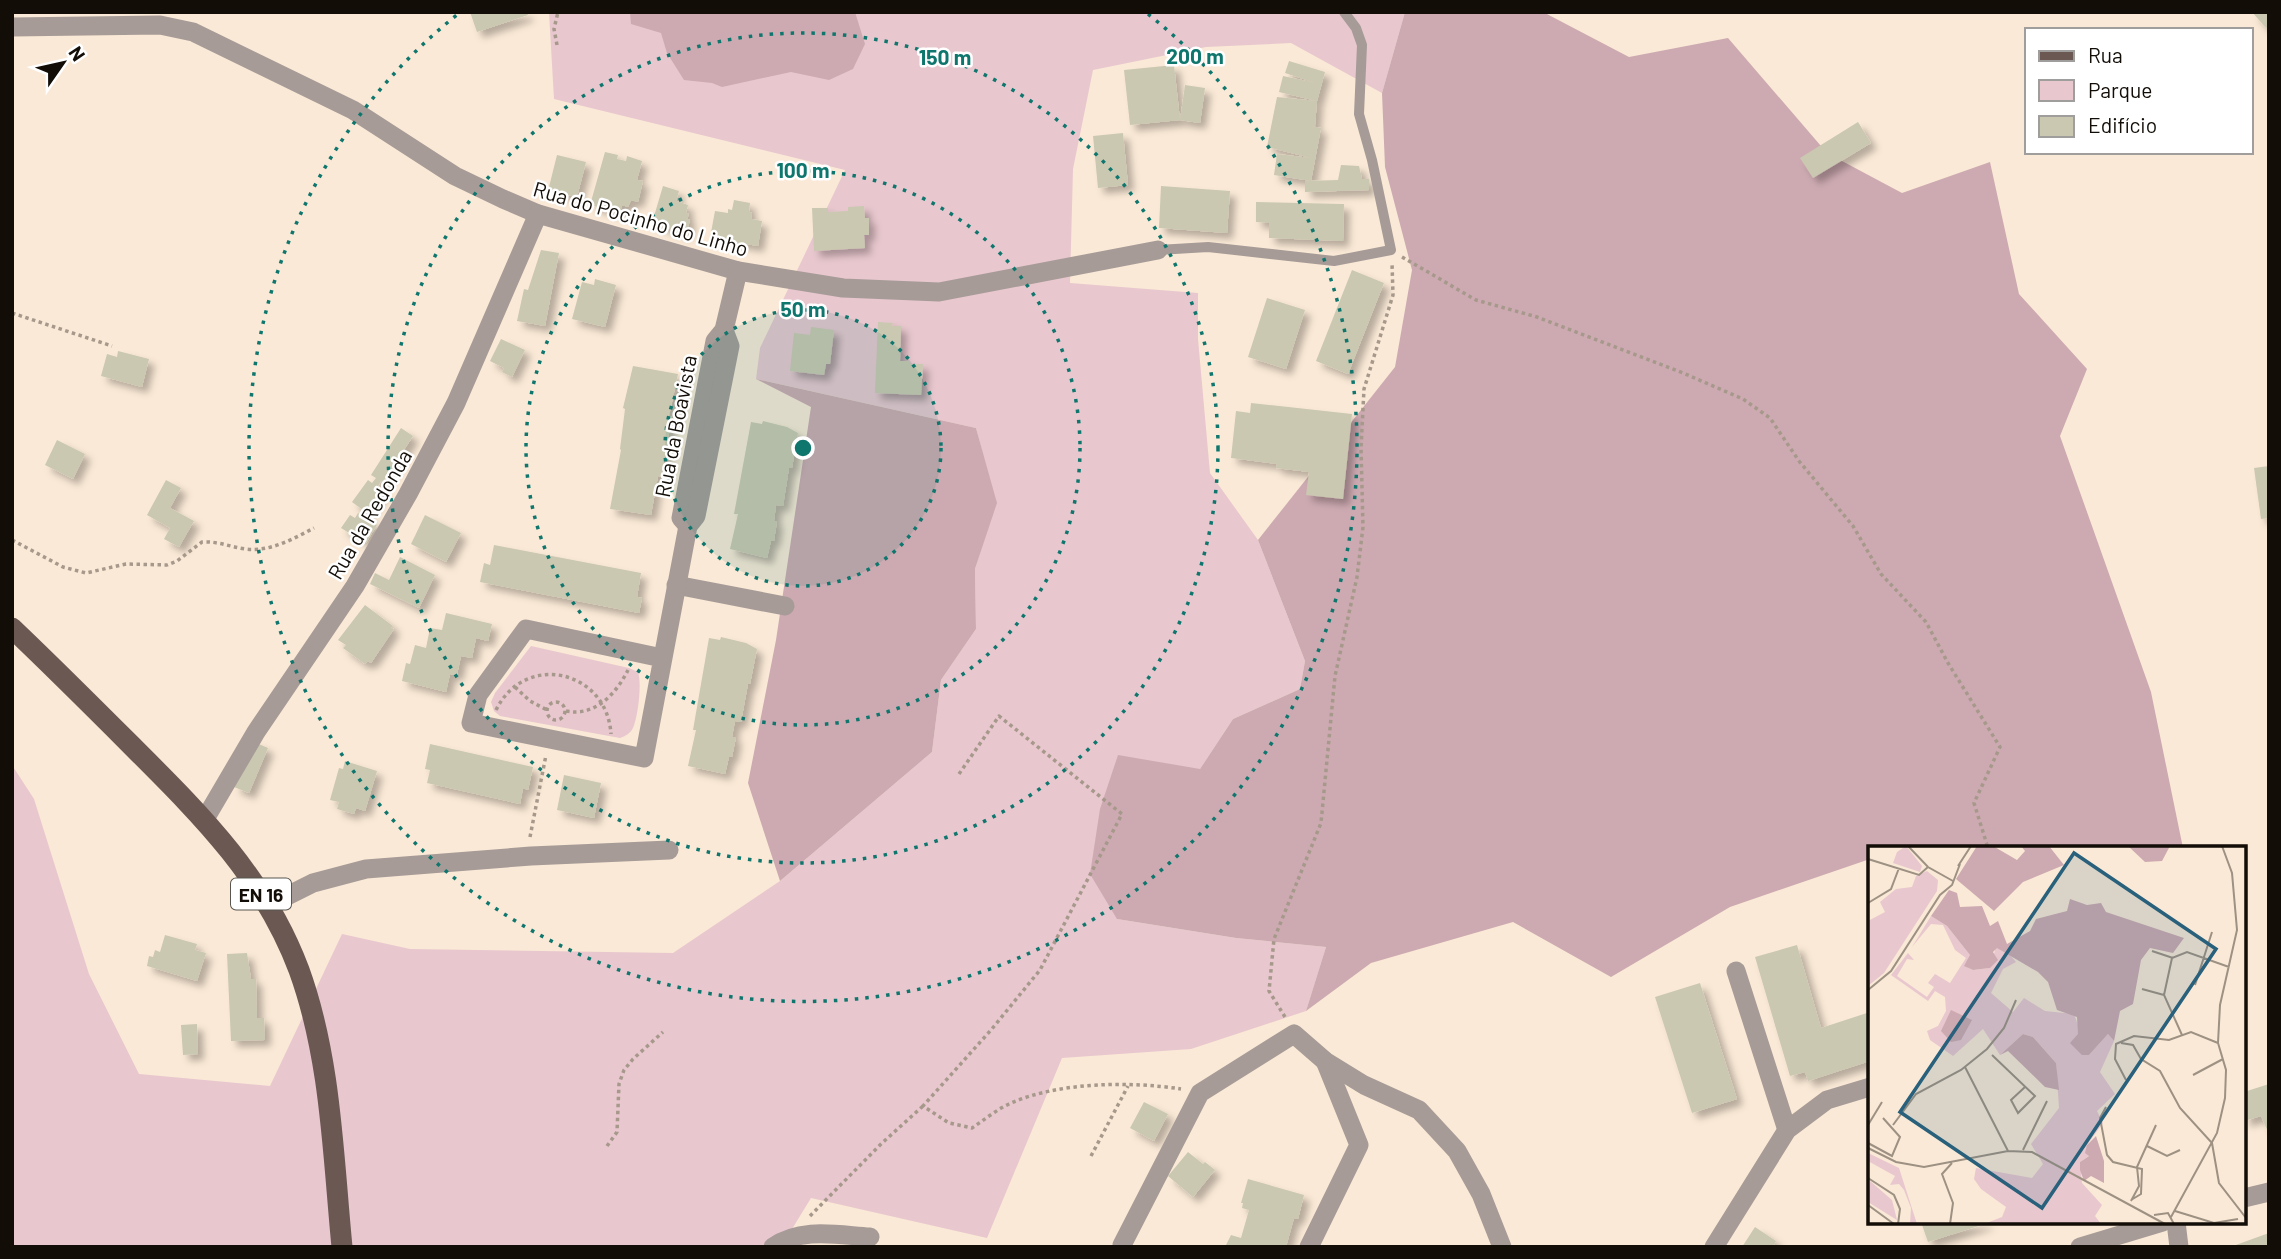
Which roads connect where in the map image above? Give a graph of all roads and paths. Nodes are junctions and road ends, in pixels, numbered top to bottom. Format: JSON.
{"nodes":[{"id":1,"x":558,"y":12,"type":"edge"},
{"id":2,"x":1344,"y":12,"type":"edge"},
{"id":3,"x":19,"y":27,"type":"edge"},
{"id":4,"x":557,"y":45,"type":"dead end"},
{"id":5,"x":538,"y":214,"type":"junction"},
{"id":6,"x":1158,"y":250,"type":"joint"},
{"id":7,"x":1391,"y":250,"type":"junction"},
{"id":8,"x":738,"y":271,"type":"junction"},
{"id":9,"x":12,"y":313,"type":"edge"},
{"id":10,"x":112,"y":346,"type":"dead end"},
{"id":11,"x":314,"y":528,"type":"dead end"},
{"id":12,"x":12,"y":540,"type":"edge"},
{"id":13,"x":676,"y":586,"type":"junction"},
{"id":14,"x":785,"y":606,"type":"dead end"},
{"id":15,"x":12,"y":628,"type":"edge"},
{"id":16,"x":662,"y":658,"type":"junction"},
{"id":17,"x":629,"y":668,"type":"dead end"},
{"id":18,"x":515,"y":687,"type":"junction"},
{"id":19,"x":602,"y":703,"type":"junction"},
{"id":20,"x":547,"y":710,"type":"junction"},
{"id":21,"x":566,"y":711,"type":"junction"},
{"id":22,"x":495,"y":712,"type":"dead end"},
{"id":23,"x":611,"y":736,"type":"dead end"},
{"id":24,"x":549,"y":739,"type":"junction"},
{"id":25,"x":959,"y":775,"type":"dead end"},
{"id":26,"x":205,"y":819,"type":"junction"},
{"id":27,"x":1987,"y":846,"type":"edge"},
{"id":28,"x":669,"y":850,"type":"dead end"},
{"id":29,"x":526,"y":856,"type":"junction"},
{"id":30,"x":267,"y":906,"type":"junction"},
{"id":31,"x":1736,"y":971,"type":"dead end"},
{"id":32,"x":663,"y":1032,"type":"dead end"},
{"id":33,"x":1294,"y":1034,"type":"junction"},
{"id":34,"x":1325,"y":1060,"type":"junction"},
{"id":35,"x":1128,"y":1086,"type":"junction"},
{"id":36,"x":1868,"y":1088,"type":"edge"},
{"id":37,"x":1200,"y":1093,"type":"junction"},
{"id":38,"x":923,"y":1106,"type":"junction"},
{"id":39,"x":1787,"y":1130,"type":"junction"},
{"id":40,"x":607,"y":1146,"type":"dead end"},
{"id":41,"x":1091,"y":1156,"type":"dead end"},
{"id":42,"x":2269,"y":1192,"type":"edge"},
{"id":43,"x":2246,"y":1198,"type":"edge"},
{"id":44,"x":808,"y":1217,"type":"dead end"},
{"id":45,"x":2156,"y":1224,"type":"edge"},
{"id":46,"x":2176,"y":1224,"type":"edge"},
{"id":47,"x":870,"y":1237,"type":"dead end"},
{"id":48,"x":1122,"y":1245,"type":"dead end"},
{"id":49,"x":342,"y":1247,"type":"edge"},
{"id":50,"x":773,"y":1247,"type":"edge"},
{"id":51,"x":1309,"y":1247,"type":"edge"},
{"id":52,"x":1502,"y":1247,"type":"edge"},
{"id":53,"x":1714,"y":1247,"type":"edge"},
{"id":54,"x":2080,"y":1247,"type":"edge"},
{"id":55,"x":2179,"y":1247,"type":"edge"}],
"edges":[{"from":1,"to":4,"type":"path"},
{"from":2,"to":7,"type":"lane"},
{"from":3,"to":5,"type":"street","name":"Rua do Pocinho do Linho"},
{"from":5,"to":8,"type":"street","name":"Rua do Pocinho do Linho"},
{"from":5,"to":26,"type":"street","name":"Rua da Redonda"},
{"from":6,"to":7,"type":"lane"},
{"from":6,"to":8,"type":"street","name":"Rua do Pocinho do Linho"},
{"from":7,"to":27,"type":"path"},
{"from":7,"to":33,"type":"path"},
{"from":8,"to":13,"type":"street","name":"Rua da Boavista"},
{"from":9,"to":10,"type":"path"},
{"from":11,"to":12,"type":"path"},
{"from":13,"to":14,"type":"street"},
{"from":13,"to":16,"type":"street","name":"Rua da Boavista"},
{"from":15,"to":26,"type":"main road","number":"EN 16"},
{"from":16,"to":24,"type":"street","name":"Rua da Boavista"},
{"from":16,"to":24,"type":"street"},
{"from":17,"to":19,"type":"path"},
{"from":18,"to":19,"type":"path"},
{"from":18,"to":20,"type":"path"},
{"from":18,"to":22,"type":"path"},
{"from":19,"to":21,"type":"path"},
{"from":19,"to":23,"type":"path"},
{"from":20,"to":21,"type":"path"},
{"from":20,"to":21,"type":"path"},
{"from":24,"to":29,"type":"path"},
{"from":25,"to":38,"type":"path"},
{"from":26,"to":30,"type":"main road","number":"EN 16"},
{"from":28,"to":29,"type":"street"},
{"from":29,"to":30,"type":"street"},
{"from":30,"to":49,"type":"main road","number":"EN 16"},
{"from":31,"to":39,"type":"street"},
{"from":32,"to":40,"type":"path"},
{"from":33,"to":34,"type":"street"},
{"from":33,"to":37,"type":"street"},
{"from":34,"to":51,"type":"street"},
{"from":34,"to":52,"type":"street"},
{"from":35,"to":37,"type":"path"},
{"from":35,"to":38,"type":"path"},
{"from":35,"to":41,"type":"path"},
{"from":36,"to":39,"type":"street"},
{"from":37,"to":48,"type":"street"},
{"from":38,"to":44,"type":"path"},
{"from":39,"to":53,"type":"street"},
{"from":42,"to":43,"type":"street"},
{"from":45,"to":54,"type":"street"},
{"from":46,"to":55,"type":"street"},
{"from":47,"to":50,"type":"street"}]}
